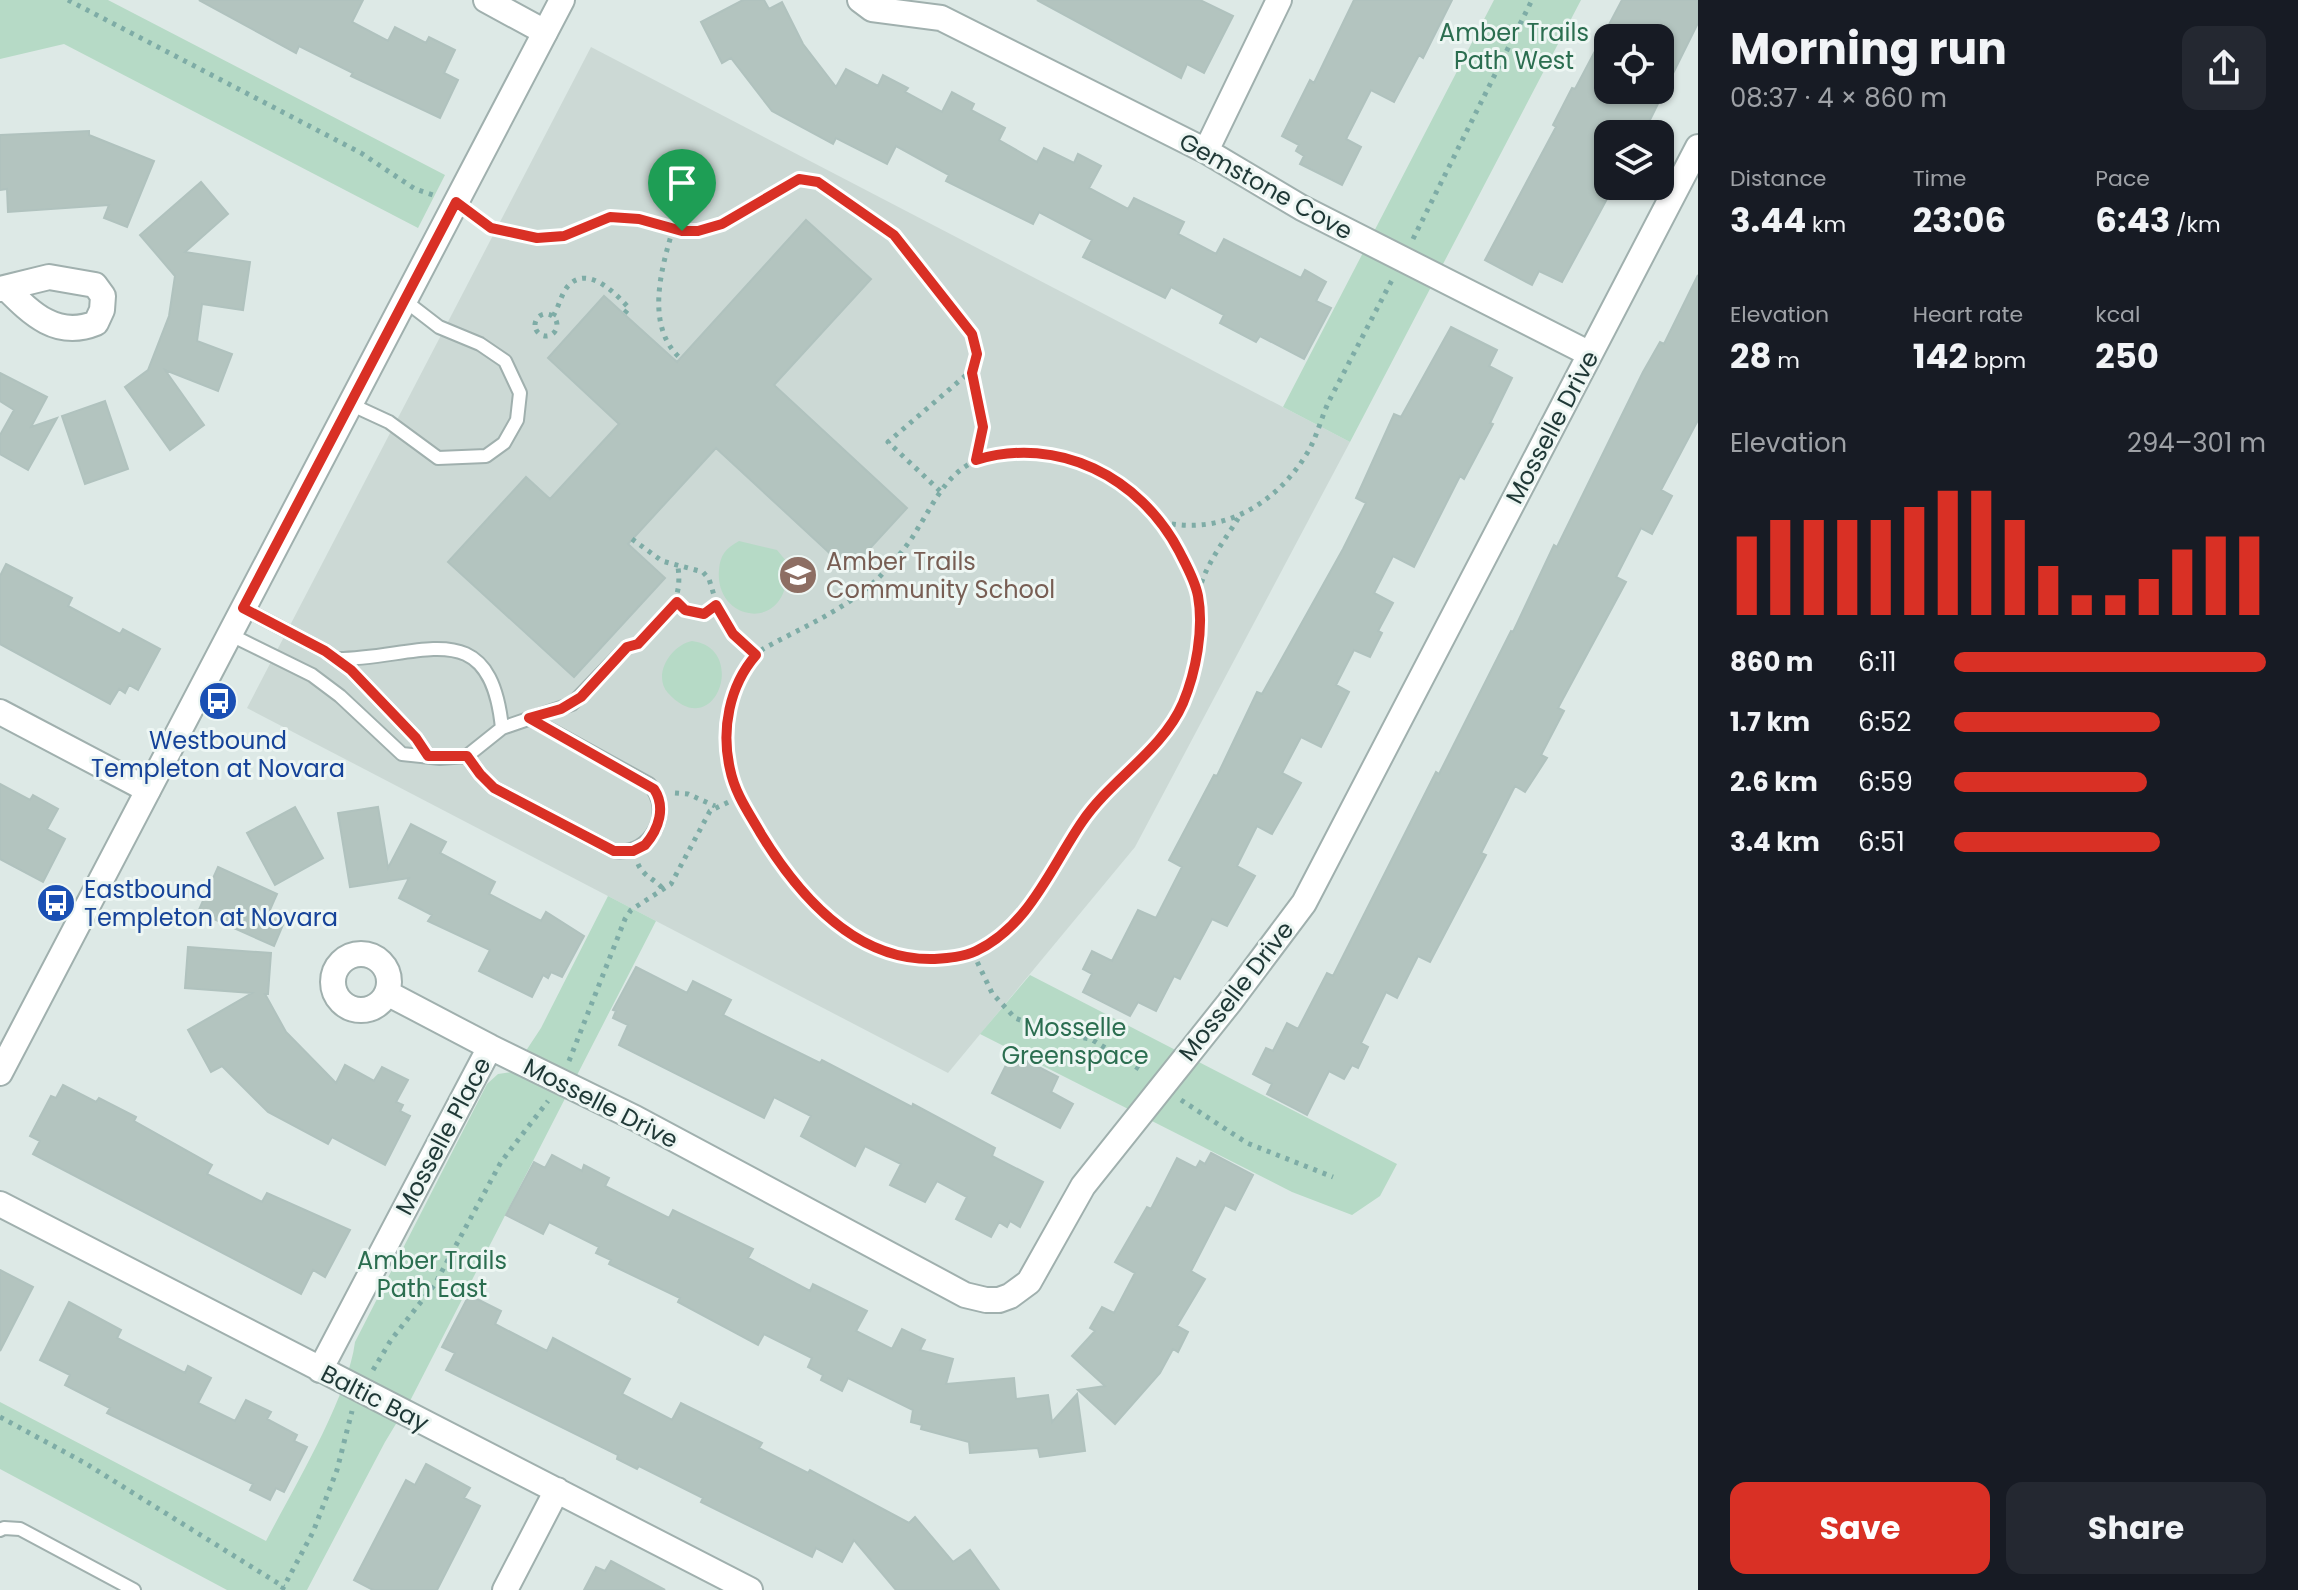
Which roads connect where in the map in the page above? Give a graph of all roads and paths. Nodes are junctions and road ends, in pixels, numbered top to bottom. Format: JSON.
{"nodes":[{"id":1,"x":68,"y":0,"type":"edge"},
{"id":2,"x":486,"y":0,"type":"edge"},
{"id":3,"x":562,"y":0,"type":"edge"},
{"id":4,"x":860,"y":0,"type":"edge"},
{"id":5,"x":1279,"y":0,"type":"edge"},
{"id":6,"x":1532,"y":0,"type":"edge"},
{"id":7,"x":933,"y":9,"type":"edge"},
{"id":8,"x":545,"y":32,"type":"junction"},
{"id":9,"x":1698,"y":147,"type":"edge"},
{"id":10,"x":1206,"y":151,"type":"junction"},
{"id":11,"x":456,"y":202,"type":"junction"},
{"id":12,"x":673,"y":229,"type":"junction"},
{"id":13,"x":1402,"y":259,"type":"junction"},
{"id":14,"x":404,"y":300,"type":"junction"},
{"id":15,"x":624,"y":314,"type":"dead end"},
{"id":16,"x":553,"y":316,"type":"junction"},
{"id":17,"x":1590,"y":354,"type":"junction"},
{"id":18,"x":680,"y":358,"type":"dead end"},
{"id":19,"x":973,"y":369,"type":"junction"},
{"id":20,"x":350,"y":404,"type":"junction"},
{"id":21,"x":976,"y":460,"type":"junction"},
{"id":22,"x":940,"y":491,"type":"junction"},
{"id":23,"x":1239,"y":517,"type":"junction"},
{"id":24,"x":1160,"y":522,"type":"junction"},
{"id":25,"x":632,"y":539,"type":"dead end"},
{"id":26,"x":678,"y":567,"type":"junction"},
{"id":27,"x":1198,"y":596,"type":"junction"},
{"id":28,"x":677,"y":602,"type":"junction"},
{"id":29,"x":716,"y":605,"type":"junction"},
{"id":30,"x":243,"y":608,"type":"junction"},
{"id":31,"x":229,"y":634,"type":"junction"},
{"id":32,"x":627,"y":647,"type":"joint"},
{"id":33,"x":756,"y":655,"type":"junction"},
{"id":34,"x":338,"y":659,"type":"junction"},
{"id":35,"x":0,"y":712,"type":"edge"},
{"id":36,"x":529,"y":718,"type":"junction"},
{"id":37,"x":502,"y":728,"type":"junction"},
{"id":38,"x":428,"y":756,"type":"junction"},
{"id":39,"x":467,"y":756,"type":"junction"},
{"id":40,"x":148,"y":790,"type":"junction"},
{"id":41,"x":658,"y":795,"type":"junction"},
{"id":42,"x":715,"y":806,"type":"dead end"},
{"id":43,"x":633,"y":851,"type":"junction"},
{"id":44,"x":664,"y":891,"type":"dead end"},
{"id":45,"x":387,"y":993,"type":"dead end"},
{"id":46,"x":490,"y":1047,"type":"junction"},
{"id":47,"x":0,"y":1073,"type":"edge"},
{"id":48,"x":0,"y":1204,"type":"edge"},
{"id":49,"x":320,"y":1370,"type":"junction"},
{"id":50,"x":362,"y":1391,"type":"junction"},
{"id":51,"x":0,"y":1417,"type":"edge"},
{"id":52,"x":557,"y":1490,"type":"junction"},
{"id":53,"x":0,"y":1530,"type":"edge"},
{"id":54,"x":283,"y":1589,"type":"edge"},
{"id":55,"x":134,"y":1590,"type":"edge"},
{"id":56,"x":505,"y":1590,"type":"edge"},
{"id":57,"x":750,"y":1590,"type":"edge"}],
"edges":[{"from":1,"to":11,"type":"path"},
{"from":2,"to":8,"type":"street"},
{"from":3,"to":8,"type":"street"},
{"from":4,"to":7,"type":"street","name":"Gemstone Cove"},
{"from":5,"to":10,"type":"street"},
{"from":6,"to":13,"type":"path"},
{"from":7,"to":10,"type":"street","name":"Gemstone Cove"},
{"from":8,"to":11,"type":"street"},
{"from":9,"to":17,"type":"street","name":"Mosselle Drive"},
{"from":10,"to":13,"type":"street","name":"Gemstone Cove"},
{"from":11,"to":12,"type":"path"},
{"from":11,"to":14,"type":"street"},
{"from":12,"to":18,"type":"path"},
{"from":12,"to":19,"type":"path"},
{"from":13,"to":17,"type":"street","name":"Gemstone Cove"},
{"from":13,"to":23,"type":"path"},
{"from":14,"to":20,"type":"street"},
{"from":14,"to":20,"type":"lane"},
{"from":15,"to":16,"type":"path"},
{"from":16,"to":16,"type":"path"},
{"from":17,"to":46,"type":"street","name":"Mosselle Drive"},
{"from":19,"to":21,"type":"path"},
{"from":19,"to":22,"type":"path"},
{"from":20,"to":30,"type":"street"},
{"from":21,"to":22,"type":"path"},
{"from":21,"to":24,"type":"path"},
{"from":22,"to":33,"type":"path"},
{"from":23,"to":24,"type":"path"},
{"from":23,"to":27,"type":"path"},
{"from":24,"to":27,"type":"path"},
{"from":25,"to":26,"type":"path"},
{"from":26,"to":28,"type":"path"},
{"from":26,"to":29,"type":"path"},
{"from":27,"to":33,"type":"path"},
{"from":28,"to":29,"type":"path"},
{"from":28,"to":32,"type":"path"},
{"from":29,"to":33,"type":"path"},
{"from":30,"to":31,"type":"street"},
{"from":30,"to":34,"type":"lane"},
{"from":31,"to":38,"type":"lane"},
{"from":31,"to":40,"type":"street"},
{"from":32,"to":36,"type":"lane"},
{"from":34,"to":37,"type":"lane"},
{"from":34,"to":38,"type":"lane"},
{"from":35,"to":40,"type":"street"},
{"from":36,"to":37,"type":"lane"},
{"from":36,"to":41,"type":"lane"},
{"from":37,"to":39,"type":"lane"},
{"from":38,"to":39,"type":"lane"},
{"from":39,"to":43,"type":"lane"},
{"from":40,"to":47,"type":"street"},
{"from":41,"to":42,"type":"path"},
{"from":41,"to":43,"type":"lane"},
{"from":43,"to":44,"type":"path"},
{"from":45,"to":46,"type":"street","name":"Mosselle Place"},
{"from":46,"to":49,"type":"street","name":"Mosselle Place"},
{"from":48,"to":49,"type":"street","name":"Baltic Bay"},
{"from":49,"to":50,"type":"street","name":"Baltic Bay"},
{"from":50,"to":52,"type":"street","name":"Baltic Bay"},
{"from":50,"to":54,"type":"path"},
{"from":51,"to":54,"type":"path"},
{"from":52,"to":56,"type":"street"},
{"from":52,"to":57,"type":"street","name":"Baltic Bay"},
{"from":53,"to":55,"type":"lane"}]}
